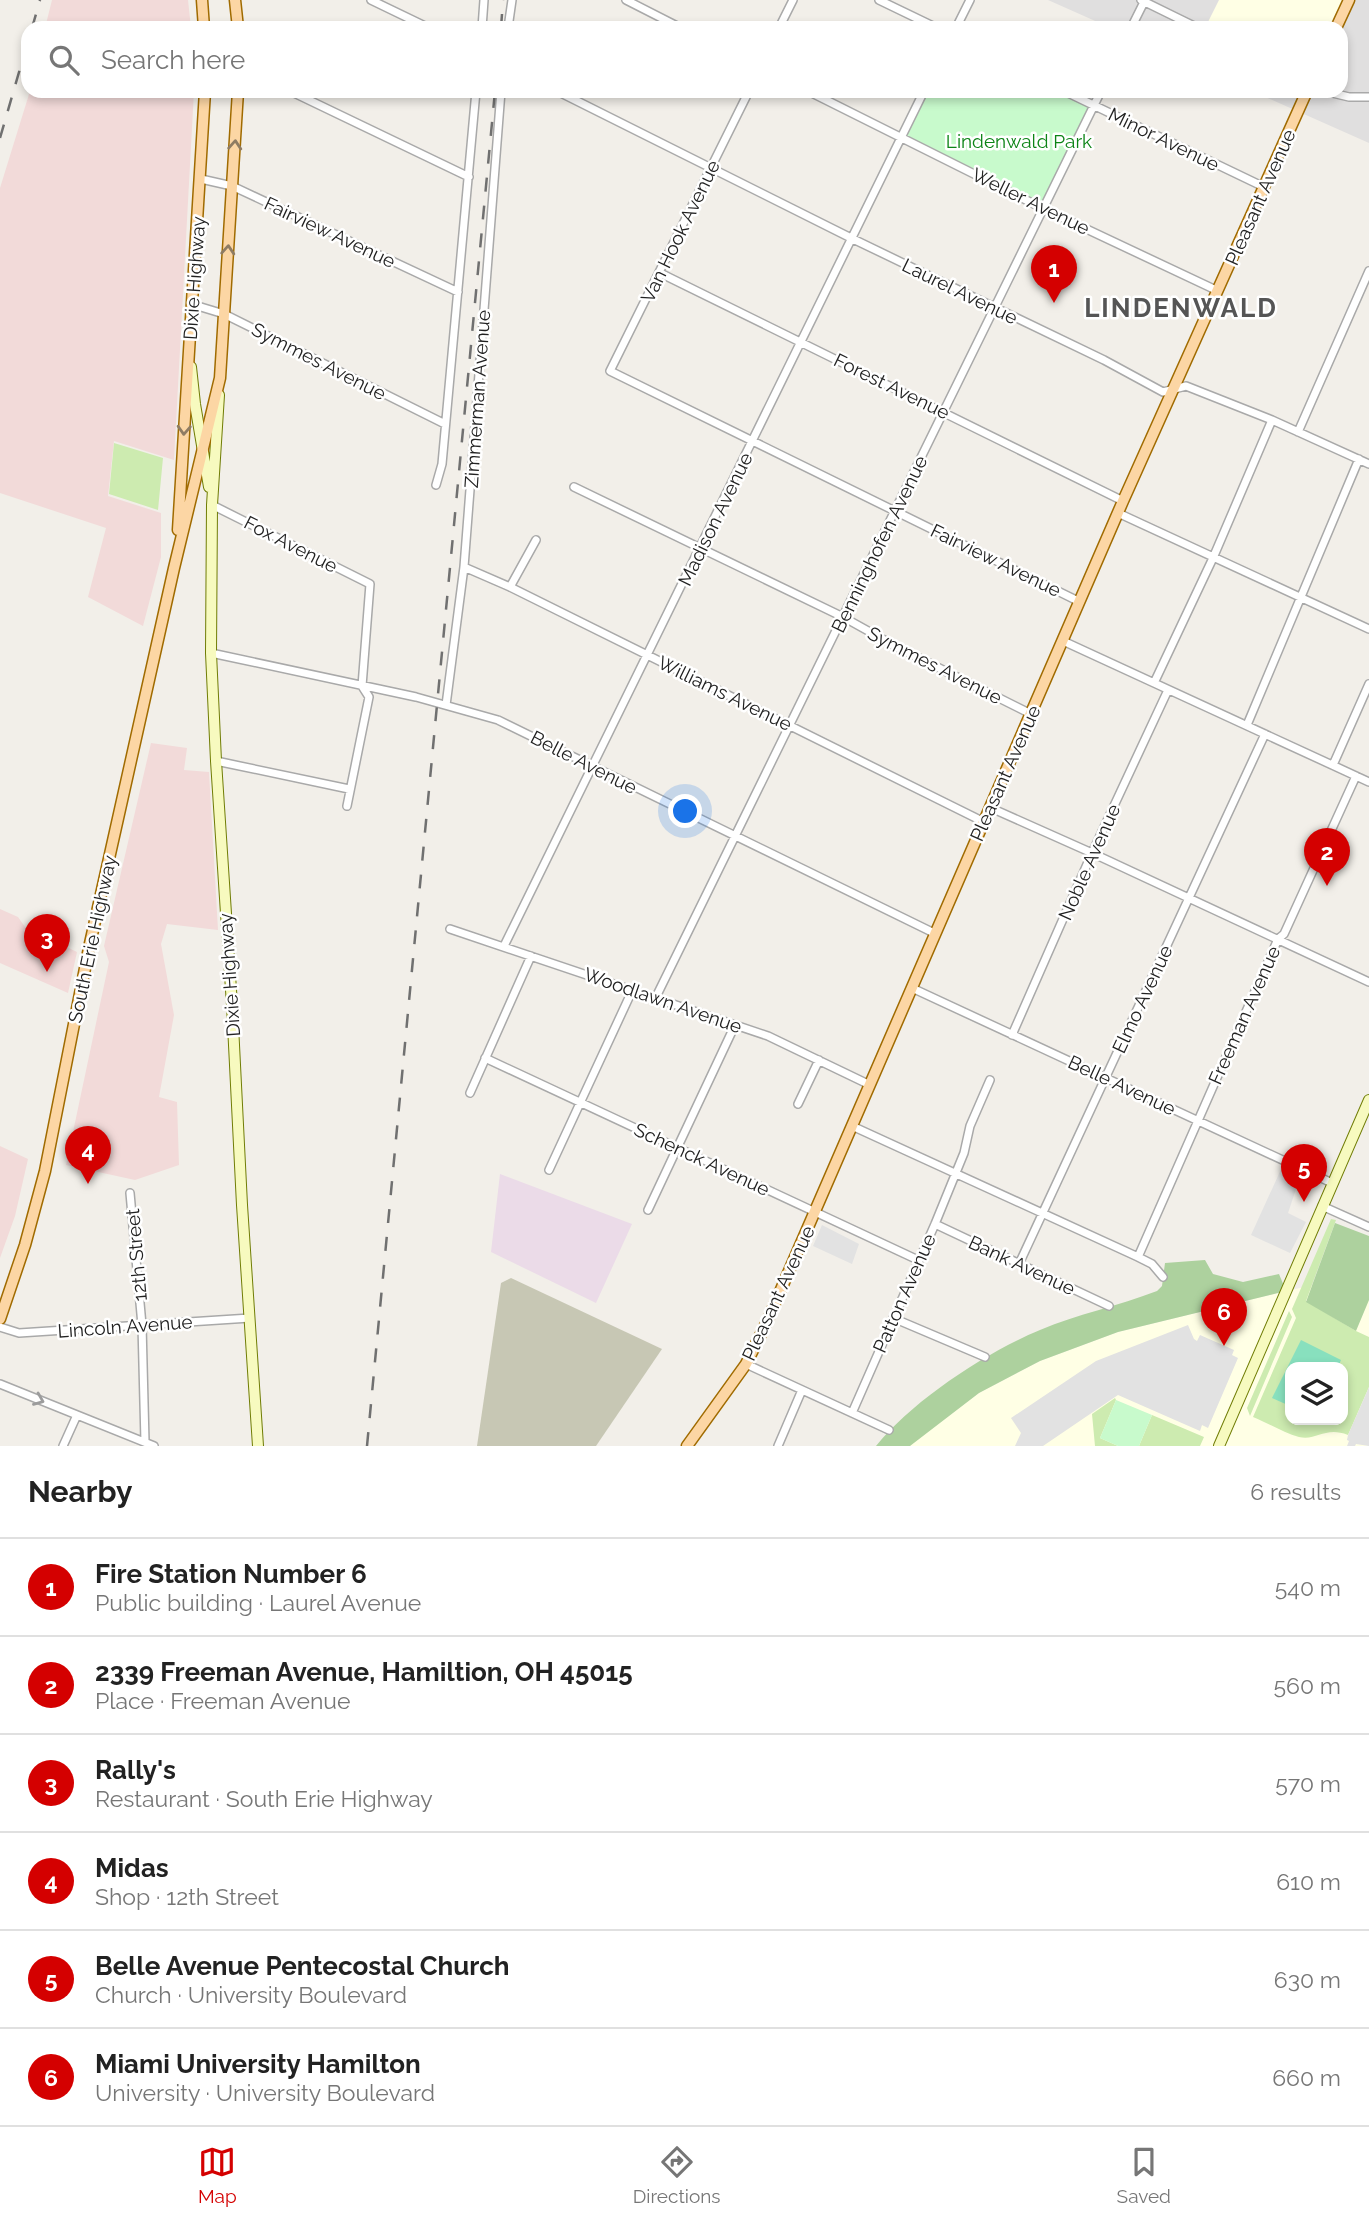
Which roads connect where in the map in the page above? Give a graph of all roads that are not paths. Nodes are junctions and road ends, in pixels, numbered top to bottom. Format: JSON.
{"nodes":[{"id":1,"x":202,"y":0,"type":"edge"},
{"id":2,"x":235,"y":0,"type":"edge"},
{"id":3,"x":371,"y":0,"type":"edge"},
{"id":4,"x":484,"y":0,"type":"edge"},
{"id":5,"x":512,"y":0,"type":"edge"},
{"id":6,"x":626,"y":0,"type":"edge"},
{"id":7,"x":793,"y":0,"type":"edge"},
{"id":8,"x":879,"y":0,"type":"edge"},
{"id":9,"x":970,"y":0,"type":"edge"},
{"id":10,"x":1349,"y":0,"type":"edge"},
{"id":11,"x":1143,"y":1,"type":"edge"},
{"id":12,"x":204,"y":21,"type":"edge"},
{"id":13,"x":237,"y":21,"type":"edge"},
{"id":14,"x":414,"y":21,"type":"edge"},
{"id":15,"x":482,"y":21,"type":"edge"},
{"id":16,"x":509,"y":21,"type":"edge"},
{"id":17,"x":667,"y":21,"type":"edge"},
{"id":18,"x":782,"y":21,"type":"edge"},
{"id":19,"x":922,"y":21,"type":"edge"},
{"id":20,"x":960,"y":21,"type":"edge"},
{"id":21,"x":1134,"y":21,"type":"edge"},
{"id":22,"x":1184,"y":21,"type":"edge"},
{"id":23,"x":1339,"y":21,"type":"edge"},
{"id":24,"x":1348,"y":97,"type":"edge"},
{"id":25,"x":1369,"y":97,"type":"edge"},
{"id":26,"x":205,"y":98,"type":"edge"},
{"id":27,"x":238,"y":98,"type":"edge"},
{"id":28,"x":305,"y":98,"type":"edge"},
{"id":29,"x":475,"y":98,"type":"edge"},
{"id":30,"x":500,"y":98,"type":"edge"},
{"id":31,"x":571,"y":98,"type":"edge"},
{"id":32,"x":746,"y":98,"type":"edge"},
{"id":33,"x":823,"y":98,"type":"edge"},
{"id":34,"x":921,"y":98,"type":"edge"},
{"id":35,"x":1078,"y":98,"type":"edge"},
{"id":36,"x":1098,"y":98,"type":"edge"},
{"id":37,"x":1304,"y":98,"type":"edge"},
{"id":38,"x":1094,"y":106,"type":"junction"},
{"id":39,"x":902,"y":136,"type":"junction"},
{"id":40,"x":711,"y":168,"type":"junction"},
{"id":41,"x":469,"y":177,"type":"junction"},
{"id":42,"x":201,"y":178,"type":"junction"},
{"id":43,"x":232,"y":186,"type":"junction"},
{"id":44,"x":1264,"y":187,"type":"junction"},
{"id":45,"x":1044,"y":209,"type":"junction"},
{"id":46,"x":853,"y":239,"type":"junction"},
{"id":47,"x":1369,"y":271,"type":"edge"},
{"id":48,"x":660,"y":273,"type":"junction"},
{"id":49,"x":1218,"y":291,"type":"junction"},
{"id":50,"x":458,"y":292,"type":"junction"},
{"id":51,"x":191,"y":304,"type":"junction"},
{"id":52,"x":995,"y":309,"type":"junction"},
{"id":53,"x":224,"y":313,"type":"junction"},
{"id":54,"x":189,"y":337,"type":"junction"},
{"id":55,"x":802,"y":342,"type":"junction"},
{"id":56,"x":610,"y":371,"type":"joint"},
{"id":57,"x":220,"y":379,"type":"junction"},
{"id":58,"x":1174,"y":389,"type":"junction"},
{"id":59,"x":944,"y":412,"type":"junction"},
{"id":60,"x":1272,"y":420,"type":"junction"},
{"id":61,"x":445,"y":424,"type":"junction"},
{"id":62,"x":1298,"y":432,"type":"junction"},
{"id":63,"x":753,"y":440,"type":"junction"},
{"id":64,"x":202,"y":453,"type":"junction"},
{"id":65,"x":1359,"y":459,"type":"junction"},
{"id":66,"x":1369,"y":464,"type":"edge"},
{"id":67,"x":436,"y":485,"type":"dead end"},
{"id":68,"x":574,"y":487,"type":"dead end"},
{"id":69,"x":1123,"y":501,"type":"junction"},
{"id":70,"x":212,"y":505,"type":"junction"},
{"id":71,"x":895,"y":510,"type":"junction"},
{"id":72,"x":1118,"y":513,"type":"junction"},
{"id":73,"x":536,"y":540,"type":"dead end"},
{"id":74,"x":700,"y":549,"type":"junction"},
{"id":75,"x":176,"y":557,"type":"junction"},
{"id":76,"x":1213,"y":558,"type":"junction"},
{"id":77,"x":464,"y":567,"type":"junction"},
{"id":78,"x":510,"y":587,"type":"junction"},
{"id":79,"x":1299,"y":598,"type":"junction"},
{"id":80,"x":1080,"y":602,"type":"junction"},
{"id":81,"x":843,"y":617,"type":"junction"},
{"id":82,"x":1369,"y":629,"type":"edge"},
{"id":83,"x":1063,"y":642,"type":"junction"},
{"id":84,"x":211,"y":653,"type":"junction"},
{"id":85,"x":648,"y":655,"type":"junction"},
{"id":86,"x":1154,"y":683,"type":"junction"},
{"id":87,"x":1369,"y":684,"type":"edge"},
{"id":88,"x":362,"y":686,"type":"junction"},
{"id":89,"x":1168,"y":690,"type":"junction"},
{"id":90,"x":446,"y":705,"type":"junction"},
{"id":91,"x":1031,"y":714,"type":"junction"},
{"id":92,"x":789,"y":725,"type":"junction"},
{"id":93,"x":1247,"y":725,"type":"junction"},
{"id":94,"x":1265,"y":734,"type":"junction"},
{"id":95,"x":216,"y":761,"type":"junction"},
{"id":96,"x":1334,"y":765,"type":"junction"},
{"id":97,"x":592,"y":767,"type":"junction"},
{"id":98,"x":1356,"y":776,"type":"junction"},
{"id":99,"x":1369,"y":782,"type":"edge"},
{"id":100,"x":349,"y":789,"type":"junction"},
{"id":101,"x":347,"y":806,"type":"dead end"},
{"id":102,"x":991,"y":808,"type":"junction"},
{"id":103,"x":984,"y":822,"type":"junction"},
{"id":104,"x":735,"y":837,"type":"junction"},
{"id":105,"x":1092,"y":853,"type":"junction"},
{"id":106,"x":1188,"y":897,"type":"junction"},
{"id":107,"x":450,"y":929,"type":"dead end"},
{"id":108,"x":934,"y":933,"type":"junction"},
{"id":109,"x":1278,"y":939,"type":"junction"},
{"id":110,"x":505,"y":946,"type":"junction"},
{"id":111,"x":531,"y":956,"type":"junction"},
{"id":112,"x":1369,"y":982,"type":"edge"},
{"id":113,"x":912,"y":988,"type":"junction"},
{"id":114,"x":632,"y":990,"type":"junction"},
{"id":115,"x":656,"y":997,"type":"junction"},
{"id":116,"x":735,"y":1025,"type":"junction"},
{"id":117,"x":1012,"y":1035,"type":"junction"},
{"id":118,"x":485,"y":1058,"type":"junction"},
{"id":119,"x":818,"y":1060,"type":"junction"},
{"id":120,"x":1105,"y":1077,"type":"junction"},
{"id":121,"x":990,"y":1080,"type":"dead end"},
{"id":122,"x":870,"y":1084,"type":"junction"},
{"id":123,"x":470,"y":1093,"type":"dead end"},
{"id":124,"x":580,"y":1102,"type":"junction"},
{"id":125,"x":1369,"y":1102,"type":"edge"},
{"id":126,"x":798,"y":1104,"type":"dead end"},
{"id":127,"x":1196,"y":1120,"type":"junction"},
{"id":128,"x":852,"y":1126,"type":"junction"},
{"id":129,"x":677,"y":1147,"type":"junction"},
{"id":130,"x":549,"y":1170,"type":"dead end"},
{"id":131,"x":956,"y":1173,"type":"junction"},
{"id":132,"x":1332,"y":1183,"type":"junction"},
{"id":133,"x":130,"y":1193,"type":"dead end"},
{"id":134,"x":1322,"y":1206,"type":"junction"},
{"id":135,"x":648,"y":1210,"type":"dead end"},
{"id":136,"x":815,"y":1212,"type":"junction"},
{"id":137,"x":1041,"y":1213,"type":"junction"},
{"id":138,"x":935,"y":1224,"type":"junction"},
{"id":139,"x":1369,"y":1227,"type":"edge"},
{"id":140,"x":1138,"y":1257,"type":"junction"},
{"id":141,"x":918,"y":1260,"type":"junction"},
{"id":142,"x":1019,"y":1264,"type":"junction"},
{"id":143,"x":1163,"y":1277,"type":"dead end"},
{"id":144,"x":1109,"y":1306,"type":"dead end"},
{"id":145,"x":250,"y":1318,"type":"junction"},
{"id":146,"x":893,"y":1318,"type":"junction"},
{"id":147,"x":0,"y":1319,"type":"edge"},
{"id":148,"x":142,"y":1325,"type":"junction"},
{"id":149,"x":0,"y":1327,"type":"edge"},
{"id":150,"x":985,"y":1357,"type":"dead end"},
{"id":151,"x":746,"y":1364,"type":"junction"},
{"id":152,"x":0,"y":1384,"type":"edge"},
{"id":153,"x":802,"y":1390,"type":"junction"},
{"id":154,"x":852,"y":1413,"type":"junction"},
{"id":155,"x":77,"y":1415,"type":"junction"},
{"id":156,"x":889,"y":1430,"type":"dead end"},
{"id":157,"x":145,"y":1443,"type":"junction"},
{"id":158,"x":63,"y":1446,"type":"edge"},
{"id":159,"x":154,"y":1446,"type":"edge"},
{"id":160,"x":258,"y":1446,"type":"edge"},
{"id":161,"x":687,"y":1446,"type":"edge"},
{"id":162,"x":778,"y":1446,"type":"edge"},
{"id":163,"x":1219,"y":1446,"type":"edge"}],
"edges":[{"from":1,"to":12,"type":"main road"},
{"from":2,"to":13,"type":"main road"},
{"from":3,"to":14,"type":"street"},
{"from":4,"to":15,"type":"street"},
{"from":5,"to":16,"type":"street"},
{"from":6,"to":17,"type":"street"},
{"from":7,"to":18,"type":"street"},
{"from":8,"to":19,"type":"street"},
{"from":9,"to":20,"type":"street"},
{"from":10,"to":23,"type":"main road"},
{"from":11,"to":21,"type":"street"},
{"from":11,"to":22,"type":"street"},
{"from":24,"to":25,"type":"street"},
{"from":26,"to":42,"type":"main road","name":"Dixie Highway"},
{"from":43,"to":27,"type":"main road","name":"Dixie Highway","one_way":true},
{"from":28,"to":41,"type":"street"},
{"from":29,"to":41,"type":"street","name":"Zimmerman Avenue"},
{"from":30,"to":77,"type":"street","name":"Zimmerman Avenue"},
{"from":31,"to":40,"type":"street","name":"Laurel Avenue"},
{"from":32,"to":40,"type":"street","name":"Van Hook Avenue"},
{"from":33,"to":39,"type":"street","name":"Weller Avenue"},
{"from":34,"to":39,"type":"street","name":"Madison Avenue"},
{"from":35,"to":38,"type":"street","name":"Minor Avenue"},
{"from":36,"to":38,"type":"street","name":"Benninghofen Avenue"},
{"from":37,"to":44,"type":"main road","name":"Pleasant Avenue"},
{"from":38,"to":44,"type":"street","name":"Minor Avenue"},
{"from":38,"to":45,"type":"street","name":"Benninghofen Avenue"},
{"from":39,"to":45,"type":"street","name":"Weller Avenue"},
{"from":39,"to":46,"type":"street","name":"Madison Avenue"},
{"from":40,"to":46,"type":"street","name":"Laurel Avenue"},
{"from":40,"to":48,"type":"street","name":"Van Hook Avenue"},
{"from":41,"to":50,"type":"street","name":"Zimmerman Avenue"},
{"from":42,"to":43,"type":"street","name":"Fairview Avenue"},
{"from":42,"to":51,"type":"main road","name":"Dixie Highway"},
{"from":43,"to":50,"type":"street","name":"Fairview Avenue"},
{"from":53,"to":43,"type":"main road","name":"Dixie Highway","one_way":true},
{"from":44,"to":49,"type":"main road","name":"Pleasant Avenue"},
{"from":45,"to":49,"type":"street","name":"Weller Avenue"},
{"from":45,"to":52,"type":"street","name":"Benninghofen Avenue"},
{"from":46,"to":52,"type":"street","name":"Laurel Avenue"},
{"from":46,"to":55,"type":"street","name":"Madison Avenue"},
{"from":47,"to":62,"type":"street"},
{"from":48,"to":55,"type":"street","name":"Forest Avenue"},
{"from":48,"to":56,"type":"street","name":"Van Hook Avenue"},
{"from":49,"to":58,"type":"main road","name":"Pleasant Avenue"},
{"from":50,"to":61,"type":"street","name":"Zimmerman Avenue"},
{"from":51,"to":53,"type":"street","name":"Symmes Avenue"},
{"from":51,"to":54,"type":"main road","name":"Dixie Highway"},
{"from":52,"to":58,"type":"street","name":"Laurel Avenue"},
{"from":52,"to":59,"type":"street","name":"Benninghofen Avenue"},
{"from":53,"to":57,"type":"main road","name":"Dixie Highway"},
{"from":53,"to":61,"type":"street","name":"Symmes Avenue"},
{"from":54,"to":64,"type":"street","name":"Dixie Highway"},
{"from":54,"to":75,"type":"main road","name":"South Erie Highway","one_way":true},
{"from":55,"to":59,"type":"street","name":"Forest Avenue"},
{"from":55,"to":63,"type":"street","name":"Madison Avenue"},
{"from":56,"to":63,"type":"street","name":"Fairview Avenue"},
{"from":57,"to":64,"type":"main road","name":"South Erie Highway"},
{"from":57,"to":70,"type":"street","name":"Dixie Highway"},
{"from":58,"to":60,"type":"street","name":"Laurel Avenue"},
{"from":58,"to":69,"type":"main road","name":"Pleasant Avenue"},
{"from":59,"to":69,"type":"street","name":"Forest Avenue"},
{"from":59,"to":71,"type":"street","name":"Benninghofen Avenue"},
{"from":60,"to":62,"type":"street","name":"Laurel Avenue"},
{"from":60,"to":76,"type":"street"},
{"from":61,"to":67,"type":"street","name":"Zimmerman Avenue"},
{"from":62,"to":65,"type":"street","name":"Laurel Avenue"},
{"from":63,"to":71,"type":"street","name":"Fairview Avenue"},
{"from":63,"to":74,"type":"street","name":"Madison Avenue"},
{"from":64,"to":70,"type":"street","name":"Dixie Highway"},
{"from":64,"to":75,"type":"main road","name":"South Erie Highway"},
{"from":65,"to":66,"type":"street","name":"Laurel Avenue"},
{"from":65,"to":79,"type":"street"},
{"from":68,"to":74,"type":"street","name":"Symmes Avenue"},
{"from":69,"to":72,"type":"main road","name":"Pleasant Avenue"},
{"from":70,"to":84,"type":"street","name":"Dixie Highway"},
{"from":70,"to":88,"type":"street","name":"Fox Avenue"},
{"from":71,"to":80,"type":"street","name":"Fairview Avenue"},
{"from":71,"to":81,"type":"street","name":"Benninghofen Avenue"},
{"from":72,"to":76,"type":"street"},
{"from":72,"to":80,"type":"main road","name":"Pleasant Avenue"},
{"from":73,"to":78,"type":"street"},
{"from":74,"to":81,"type":"street","name":"Symmes Avenue"},
{"from":74,"to":85,"type":"street","name":"Madison Avenue"},
{"from":75,"to":147,"type":"main road","name":"South Erie Highway"},
{"from":76,"to":79,"type":"street"},
{"from":76,"to":86,"type":"street"},
{"from":77,"to":78,"type":"street","name":"Williams Avenue"},
{"from":77,"to":90,"type":"street","name":"Zimmerman Avenue"},
{"from":78,"to":85,"type":"street","name":"Williams Avenue"},
{"from":79,"to":82,"type":"street"},
{"from":79,"to":93,"type":"street"},
{"from":80,"to":83,"type":"main road","name":"Pleasant Avenue"},
{"from":81,"to":91,"type":"street","name":"Symmes Avenue"},
{"from":81,"to":92,"type":"street","name":"Benninghofen Avenue"},
{"from":83,"to":86,"type":"street"},
{"from":83,"to":91,"type":"main road","name":"Pleasant Avenue"},
{"from":84,"to":88,"type":"street","name":"Belle Avenue"},
{"from":84,"to":95,"type":"street","name":"Dixie Highway"},
{"from":85,"to":92,"type":"street","name":"Williams Avenue"},
{"from":85,"to":97,"type":"street","name":"Madison Avenue"},
{"from":86,"to":89,"type":"street"},
{"from":87,"to":96,"type":"street"},
{"from":88,"to":90,"type":"street","name":"Belle Avenue"},
{"from":88,"to":100,"type":"street"},
{"from":89,"to":93,"type":"street"},
{"from":89,"to":105,"type":"street","name":"Noble Avenue"},
{"from":90,"to":97,"type":"street","name":"Belle Avenue"},
{"from":91,"to":102,"type":"main road","name":"Pleasant Avenue"},
{"from":92,"to":103,"type":"street","name":"Williams Avenue"},
{"from":92,"to":104,"type":"street","name":"Benninghofen Avenue"},
{"from":93,"to":94,"type":"street"},
{"from":94,"to":96,"type":"street"},
{"from":94,"to":106,"type":"street","name":"Elmo Avenue"},
{"from":95,"to":100,"type":"street"},
{"from":95,"to":145,"type":"street","name":"Dixie Highway"},
{"from":96,"to":98,"type":"street"},
{"from":97,"to":104,"type":"street","name":"Belle Avenue"},
{"from":97,"to":110,"type":"street","name":"Madison Avenue"},
{"from":98,"to":99,"type":"street"},
{"from":98,"to":109,"type":"street","name":"Freeman Avenue"},
{"from":100,"to":101,"type":"street"},
{"from":102,"to":103,"type":"main road","name":"Pleasant Avenue"},
{"from":102,"to":105,"type":"street"},
{"from":103,"to":108,"type":"main road","name":"Pleasant Avenue"},
{"from":104,"to":108,"type":"street","name":"Belle Avenue"},
{"from":104,"to":115,"type":"street","name":"Benninghofen Avenue"},
{"from":105,"to":106,"type":"street"},
{"from":105,"to":117,"type":"street","name":"Noble Avenue"},
{"from":106,"to":109,"type":"street"},
{"from":106,"to":120,"type":"street","name":"Elmo Avenue"},
{"from":107,"to":110,"type":"street","name":"Woodlawn Avenue"},
{"from":108,"to":113,"type":"main road","name":"Pleasant Avenue"},
{"from":109,"to":112,"type":"street"},
{"from":109,"to":127,"type":"street","name":"Freeman Avenue"},
{"from":110,"to":111,"type":"street","name":"Woodlawn Avenue"},
{"from":111,"to":114,"type":"street","name":"Woodlawn Avenue"},
{"from":111,"to":118,"type":"street"},
{"from":113,"to":117,"type":"street","name":"Belle Avenue"},
{"from":113,"to":122,"type":"main road","name":"Pleasant Avenue"},
{"from":114,"to":115,"type":"street","name":"Woodlawn Avenue"},
{"from":114,"to":124,"type":"street"},
{"from":115,"to":116,"type":"street","name":"Woodlawn Avenue"},
{"from":116,"to":119,"type":"street","name":"Woodlawn Avenue"},
{"from":116,"to":129,"type":"street"},
{"from":117,"to":120,"type":"street","name":"Belle Avenue"},
{"from":118,"to":123,"type":"street"},
{"from":118,"to":124,"type":"street","name":"Schenck Avenue"},
{"from":119,"to":122,"type":"street","name":"Woodlawn Avenue"},
{"from":119,"to":126,"type":"street"},
{"from":120,"to":127,"type":"street","name":"Belle Avenue"},
{"from":120,"to":137,"type":"street","name":"Elmo Avenue"},
{"from":121,"to":131,"type":"street"},
{"from":122,"to":128,"type":"main road","name":"Pleasant Avenue"},
{"from":124,"to":129,"type":"street","name":"Schenck Avenue"},
{"from":124,"to":130,"type":"street"},
{"from":125,"to":132,"type":"street"},
{"from":127,"to":132,"type":"street","name":"Belle Avenue"},
{"from":127,"to":140,"type":"street","name":"Freeman Avenue"},
{"from":128,"to":131,"type":"street"},
{"from":128,"to":136,"type":"main road","name":"Pleasant Avenue"},
{"from":129,"to":135,"type":"street"},
{"from":129,"to":136,"type":"street","name":"Schenck Avenue"},
{"from":131,"to":137,"type":"street"},
{"from":131,"to":138,"type":"street","name":"Patton Avenue"},
{"from":132,"to":134,"type":"street"},
{"from":133,"to":148,"type":"street","name":"12th Street"},
{"from":134,"to":139,"type":"street"},
{"from":134,"to":163,"type":"street"},
{"from":136,"to":141,"type":"street","name":"Schenck Avenue"},
{"from":136,"to":151,"type":"main road","name":"Pleasant Avenue"},
{"from":137,"to":140,"type":"street"},
{"from":137,"to":142,"type":"street","name":"Elmo Avenue"},
{"from":138,"to":141,"type":"street","name":"Patton Avenue"},
{"from":138,"to":142,"type":"street","name":"Bank Avenue"},
{"from":140,"to":143,"type":"street"},
{"from":141,"to":146,"type":"street","name":"Patton Avenue"},
{"from":142,"to":144,"type":"street","name":"Bank Avenue"},
{"from":145,"to":148,"type":"street","name":"Lincoln Avenue"},
{"from":145,"to":160,"type":"street","name":"Dixie Highway"},
{"from":146,"to":150,"type":"street"},
{"from":146,"to":154,"type":"street","name":"Patton Avenue"},
{"from":148,"to":149,"type":"street","name":"Lincoln Avenue"},
{"from":148,"to":157,"type":"street","name":"12th Street"},
{"from":151,"to":153,"type":"street"},
{"from":151,"to":161,"type":"main road","name":"Pleasant Avenue"},
{"from":152,"to":155,"type":"street","one_way":true},
{"from":153,"to":154,"type":"street"},
{"from":153,"to":162,"type":"street"},
{"from":154,"to":156,"type":"street"},
{"from":155,"to":157,"type":"street"},
{"from":155,"to":158,"type":"street"},
{"from":157,"to":159,"type":"street"}]}
